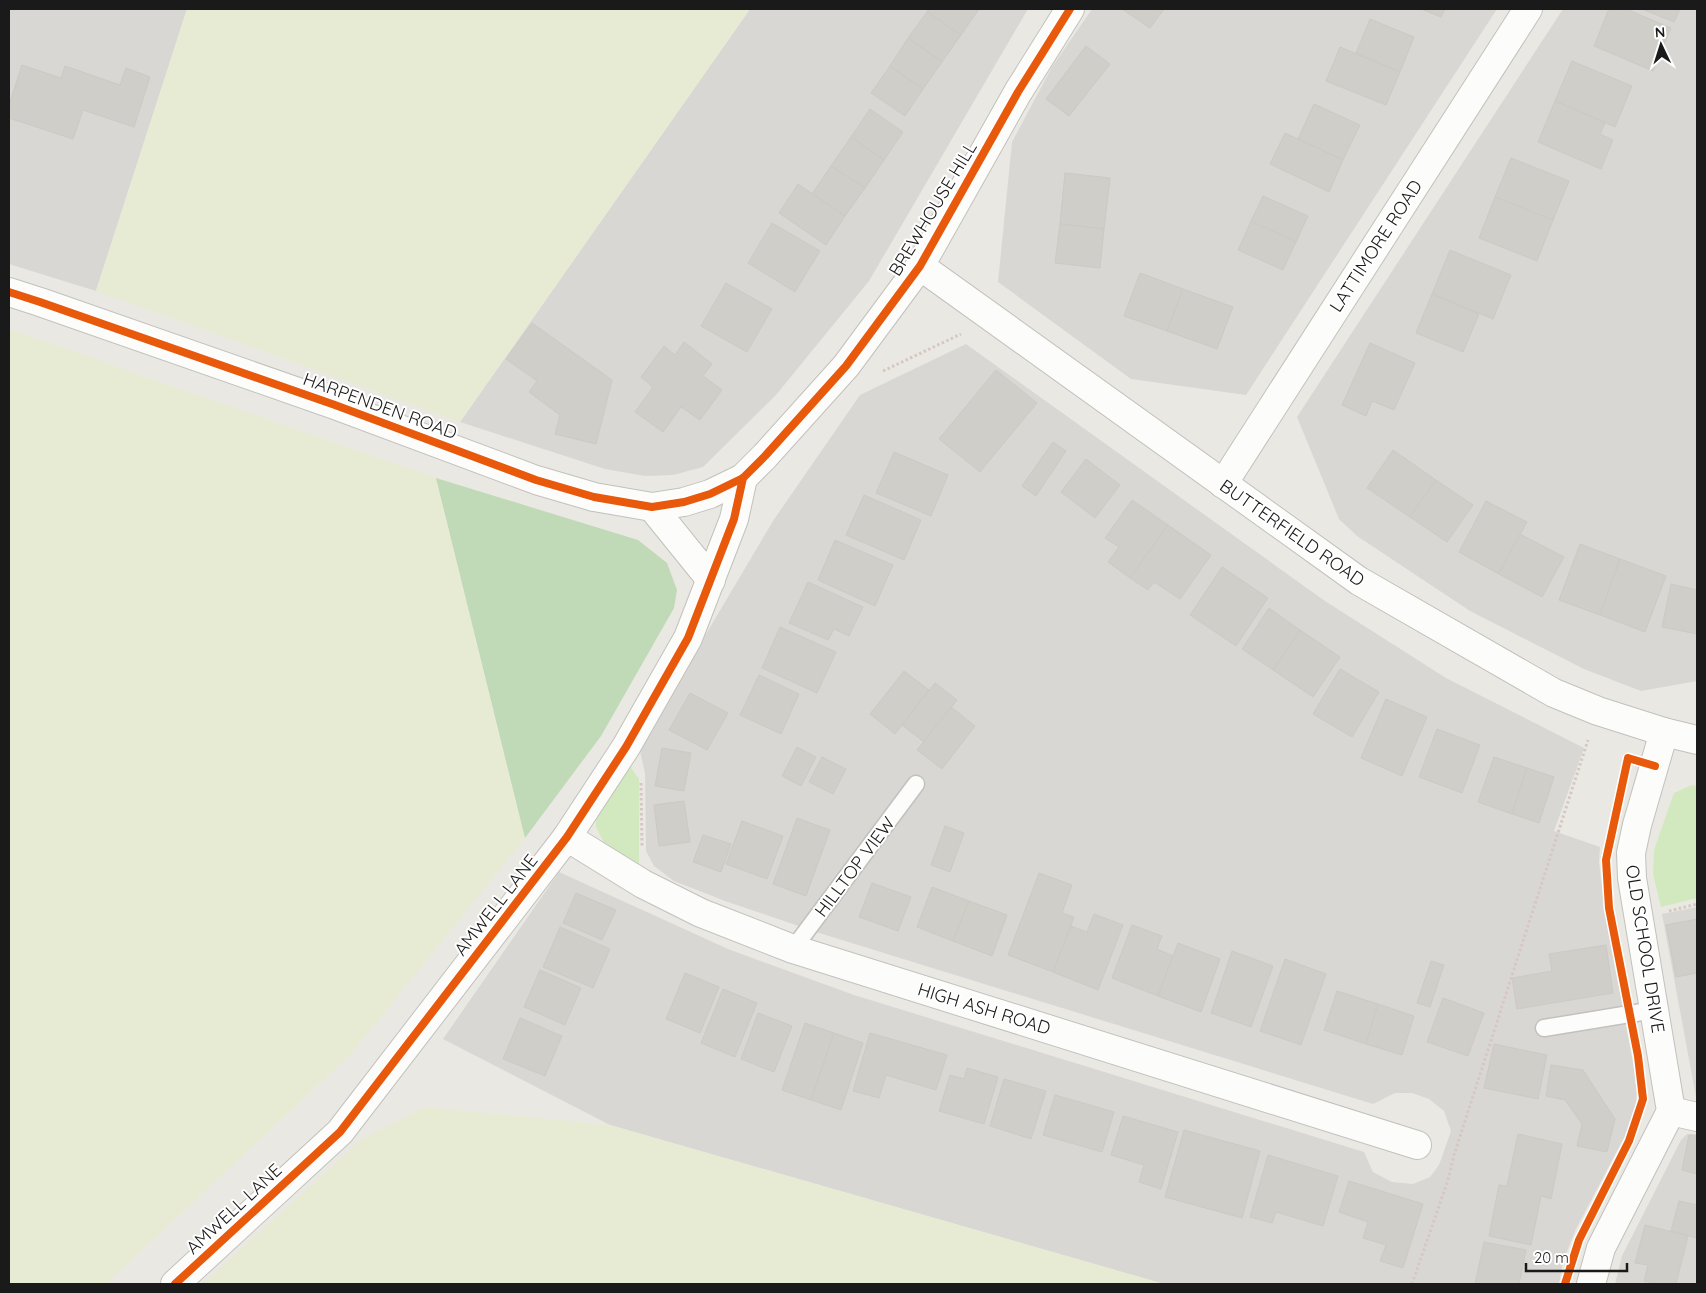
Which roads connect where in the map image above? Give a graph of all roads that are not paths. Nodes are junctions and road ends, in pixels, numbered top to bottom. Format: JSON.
{"nodes":[{"id":1,"x":1070,"y":9,"type":"edge"},
{"id":2,"x":1528,"y":9,"type":"edge"},
{"id":3,"x":920,"y":266,"type":"junction"},
{"id":4,"x":9,"y":292,"type":"edge"},
{"id":5,"x":743,"y":478,"type":"junction"},
{"id":6,"x":1223,"y":484,"type":"junction"},
{"id":7,"x":652,"y":507,"type":"junction"},
{"id":8,"x":711,"y":580,"type":"junction"},
{"id":9,"x":1664,"y":732,"type":"junction"},
{"id":10,"x":1697,"y":740,"type":"edge"},
{"id":11,"x":916,"y":784,"type":"dead end"},
{"id":12,"x":567,"y":837,"type":"junction"},
{"id":13,"x":793,"y":950,"type":"junction"},
{"id":14,"x":1654,"y":1010,"type":"junction"},
{"id":15,"x":1544,"y":1028,"type":"dead end"},
{"id":16,"x":1671,"y":1111,"type":"junction"},
{"id":17,"x":1697,"y":1117,"type":"edge"},
{"id":18,"x":1416,"y":1145,"type":"dead end"},
{"id":19,"x":175,"y":1284,"type":"edge"},
{"id":20,"x":1592,"y":1284,"type":"edge"}],
"edges":[{"from":1,"to":3,"type":"street","name":"BREWHOUSE HILL"},
{"from":2,"to":6,"type":"street","name":"LATTIMORE ROAD"},
{"from":3,"to":5,"type":"street","name":"BREWHOUSE HILL"},
{"from":3,"to":6,"type":"street","name":"BUTTERFIELD ROAD"},
{"from":4,"to":7,"type":"street","name":"HARPENDEN ROAD"},
{"from":5,"to":7,"type":"street","name":"HARPENDEN ROAD"},
{"from":5,"to":8,"type":"street","name":"AMWELL LANE"},
{"from":6,"to":9,"type":"street","name":"BUTTERFIELD ROAD"},
{"from":7,"to":8,"type":"street"},
{"from":8,"to":12,"type":"street","name":"AMWELL LANE"},
{"from":9,"to":10,"type":"street","name":"BUTTERFIELD ROAD"},
{"from":9,"to":14,"type":"street","name":"OLD SCHOOL DRIVE"},
{"from":11,"to":13,"type":"lane","name":"HILLTOP VIEW"},
{"from":12,"to":13,"type":"street","name":"HIGH ASH ROAD"},
{"from":12,"to":19,"type":"street","name":"AMWELL LANE"},
{"from":13,"to":18,"type":"street","name":"HIGH ASH ROAD"},
{"from":14,"to":15,"type":"lane"},
{"from":14,"to":16,"type":"street","name":"OLD SCHOOL DRIVE"},
{"from":16,"to":17,"type":"street"},
{"from":16,"to":20,"type":"street"}]}
